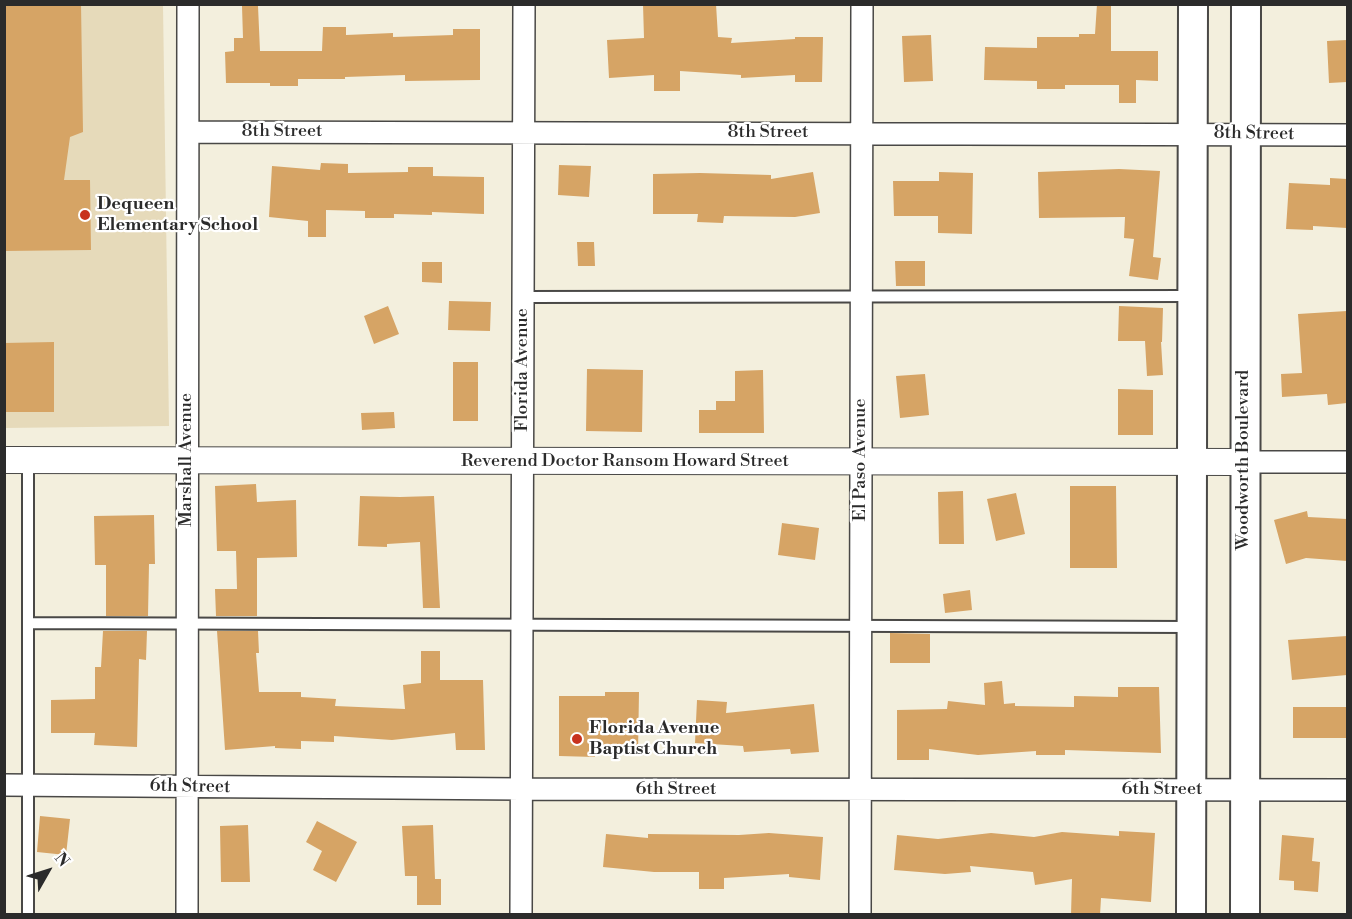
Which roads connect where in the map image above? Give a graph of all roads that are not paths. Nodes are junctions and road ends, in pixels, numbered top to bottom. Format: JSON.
{"nodes":[{"id":1,"x":188,"y":4,"type":"edge"},
{"id":2,"x":524,"y":4,"type":"edge"},
{"id":3,"x":862,"y":4,"type":"edge"},
{"id":4,"x":1193,"y":4,"type":"edge"},
{"id":5,"x":1246,"y":4,"type":"edge"},
{"id":6,"x":188,"y":132,"type":"junction"},
{"id":7,"x":523,"y":133,"type":"junction"},
{"id":8,"x":1192,"y":133,"type":"junction"},
{"id":9,"x":861,"y":134,"type":"junction"},
{"id":10,"x":1245,"y":134,"type":"junction"},
{"id":11,"x":1347,"y":135,"type":"edge"},
{"id":12,"x":523,"y":297,"type":"junction"},
{"id":13,"x":861,"y":297,"type":"junction"},
{"id":14,"x":1192,"y":297,"type":"junction"},
{"id":15,"x":16,"y":460,"type":"edge"},
{"id":16,"x":188,"y":461,"type":"junction"},
{"id":17,"x":522,"y":462,"type":"junction"},
{"id":18,"x":861,"y":462,"type":"junction"},
{"id":19,"x":1192,"y":462,"type":"junction"},
{"id":20,"x":1245,"y":462,"type":"junction"},
{"id":21,"x":1347,"y":462,"type":"edge"},
{"id":22,"x":29,"y":622,"type":"junction"},
{"id":23,"x":187,"y":624,"type":"junction"},
{"id":24,"x":522,"y":625,"type":"junction"},
{"id":25,"x":861,"y":625,"type":"junction"},
{"id":26,"x":1191,"y":627,"type":"junction"},
{"id":27,"x":4,"y":785,"type":"edge"},
{"id":28,"x":28,"y":785,"type":"junction"},
{"id":29,"x":187,"y":787,"type":"junction"},
{"id":30,"x":521,"y":789,"type":"junction"},
{"id":31,"x":860,"y":790,"type":"junction"},
{"id":32,"x":1191,"y":790,"type":"junction"},
{"id":33,"x":1245,"y":790,"type":"junction"},
{"id":34,"x":1347,"y":790,"type":"edge"},
{"id":35,"x":28,"y":915,"type":"edge"},
{"id":36,"x":187,"y":915,"type":"edge"},
{"id":37,"x":521,"y":915,"type":"edge"},
{"id":38,"x":860,"y":915,"type":"edge"},
{"id":39,"x":1191,"y":915,"type":"edge"},
{"id":40,"x":1245,"y":915,"type":"edge"}],
"edges":[{"from":1,"to":6,"type":"street","name":"Marshall Avenue"},
{"from":2,"to":7,"type":"street","name":"Florida Avenue"},
{"from":3,"to":9,"type":"street","name":"El Paso Avenue"},
{"from":4,"to":8,"type":"main road"},
{"from":5,"to":10,"type":"main road","name":"Woodworth Boulevard"},
{"from":6,"to":7,"type":"street","name":"8th Street"},
{"from":6,"to":16,"type":"street","name":"Marshall Avenue"},
{"from":7,"to":9,"type":"street","name":"8th Street"},
{"from":7,"to":12,"type":"street","name":"Florida Avenue"},
{"from":8,"to":9,"type":"street","name":"8th Street"},
{"from":8,"to":10,"type":"street","name":"8th Street"},
{"from":8,"to":14,"type":"main road"},
{"from":9,"to":13,"type":"street","name":"El Paso Avenue"},
{"from":10,"to":11,"type":"street","name":"8th Street"},
{"from":10,"to":20,"type":"main road","name":"Woodworth Boulevard"},
{"from":12,"to":13,"type":"lane"},
{"from":12,"to":17,"type":"street","name":"Florida Avenue"},
{"from":13,"to":14,"type":"lane"},
{"from":13,"to":18,"type":"street","name":"El Paso Avenue"},
{"from":14,"to":19,"type":"main road"},
{"from":15,"to":16,"type":"street","name":"Reverend Doctor Ransom Howard Street"},
{"from":15,"to":22,"type":"lane"},
{"from":16,"to":17,"type":"street","name":"Reverend Doctor Ransom Howard Street"},
{"from":16,"to":23,"type":"street","name":"Marshall Avenue"},
{"from":17,"to":18,"type":"street","name":"Reverend Doctor Ransom Howard Street"},
{"from":17,"to":24,"type":"street","name":"Florida Avenue"},
{"from":18,"to":19,"type":"street","name":"Reverend Doctor Ransom Howard Street"},
{"from":18,"to":25,"type":"street","name":"El Paso Avenue"},
{"from":19,"to":20,"type":"street","name":"Reverend Doctor Ransom Howard Street"},
{"from":19,"to":26,"type":"main road"},
{"from":20,"to":21,"type":"street"},
{"from":20,"to":33,"type":"main road","name":"Woodworth Boulevard"},
{"from":22,"to":23,"type":"lane"},
{"from":22,"to":28,"type":"lane"},
{"from":23,"to":24,"type":"lane"},
{"from":23,"to":29,"type":"street","name":"Marshall Avenue"},
{"from":24,"to":25,"type":"lane"},
{"from":24,"to":30,"type":"street","name":"Florida Avenue"},
{"from":25,"to":26,"type":"lane"},
{"from":25,"to":31,"type":"street","name":"El Paso Avenue"},
{"from":26,"to":32,"type":"main road"},
{"from":27,"to":28,"type":"street","name":"6th Street"},
{"from":28,"to":29,"type":"street","name":"6th Street"},
{"from":28,"to":35,"type":"lane"},
{"from":29,"to":30,"type":"street","name":"6th Street"},
{"from":29,"to":36,"type":"street","name":"Marshall Avenue"},
{"from":30,"to":31,"type":"street","name":"6th Street"},
{"from":30,"to":37,"type":"street","name":"Florida Avenue"},
{"from":31,"to":32,"type":"street","name":"6th Street"},
{"from":31,"to":38,"type":"street","name":"El Paso Avenue"},
{"from":32,"to":33,"type":"street","name":"6th Street"},
{"from":32,"to":39,"type":"main road"},
{"from":33,"to":34,"type":"street","name":"6th Street"},
{"from":33,"to":40,"type":"main road","name":"Woodworth Boulevard"}]}
